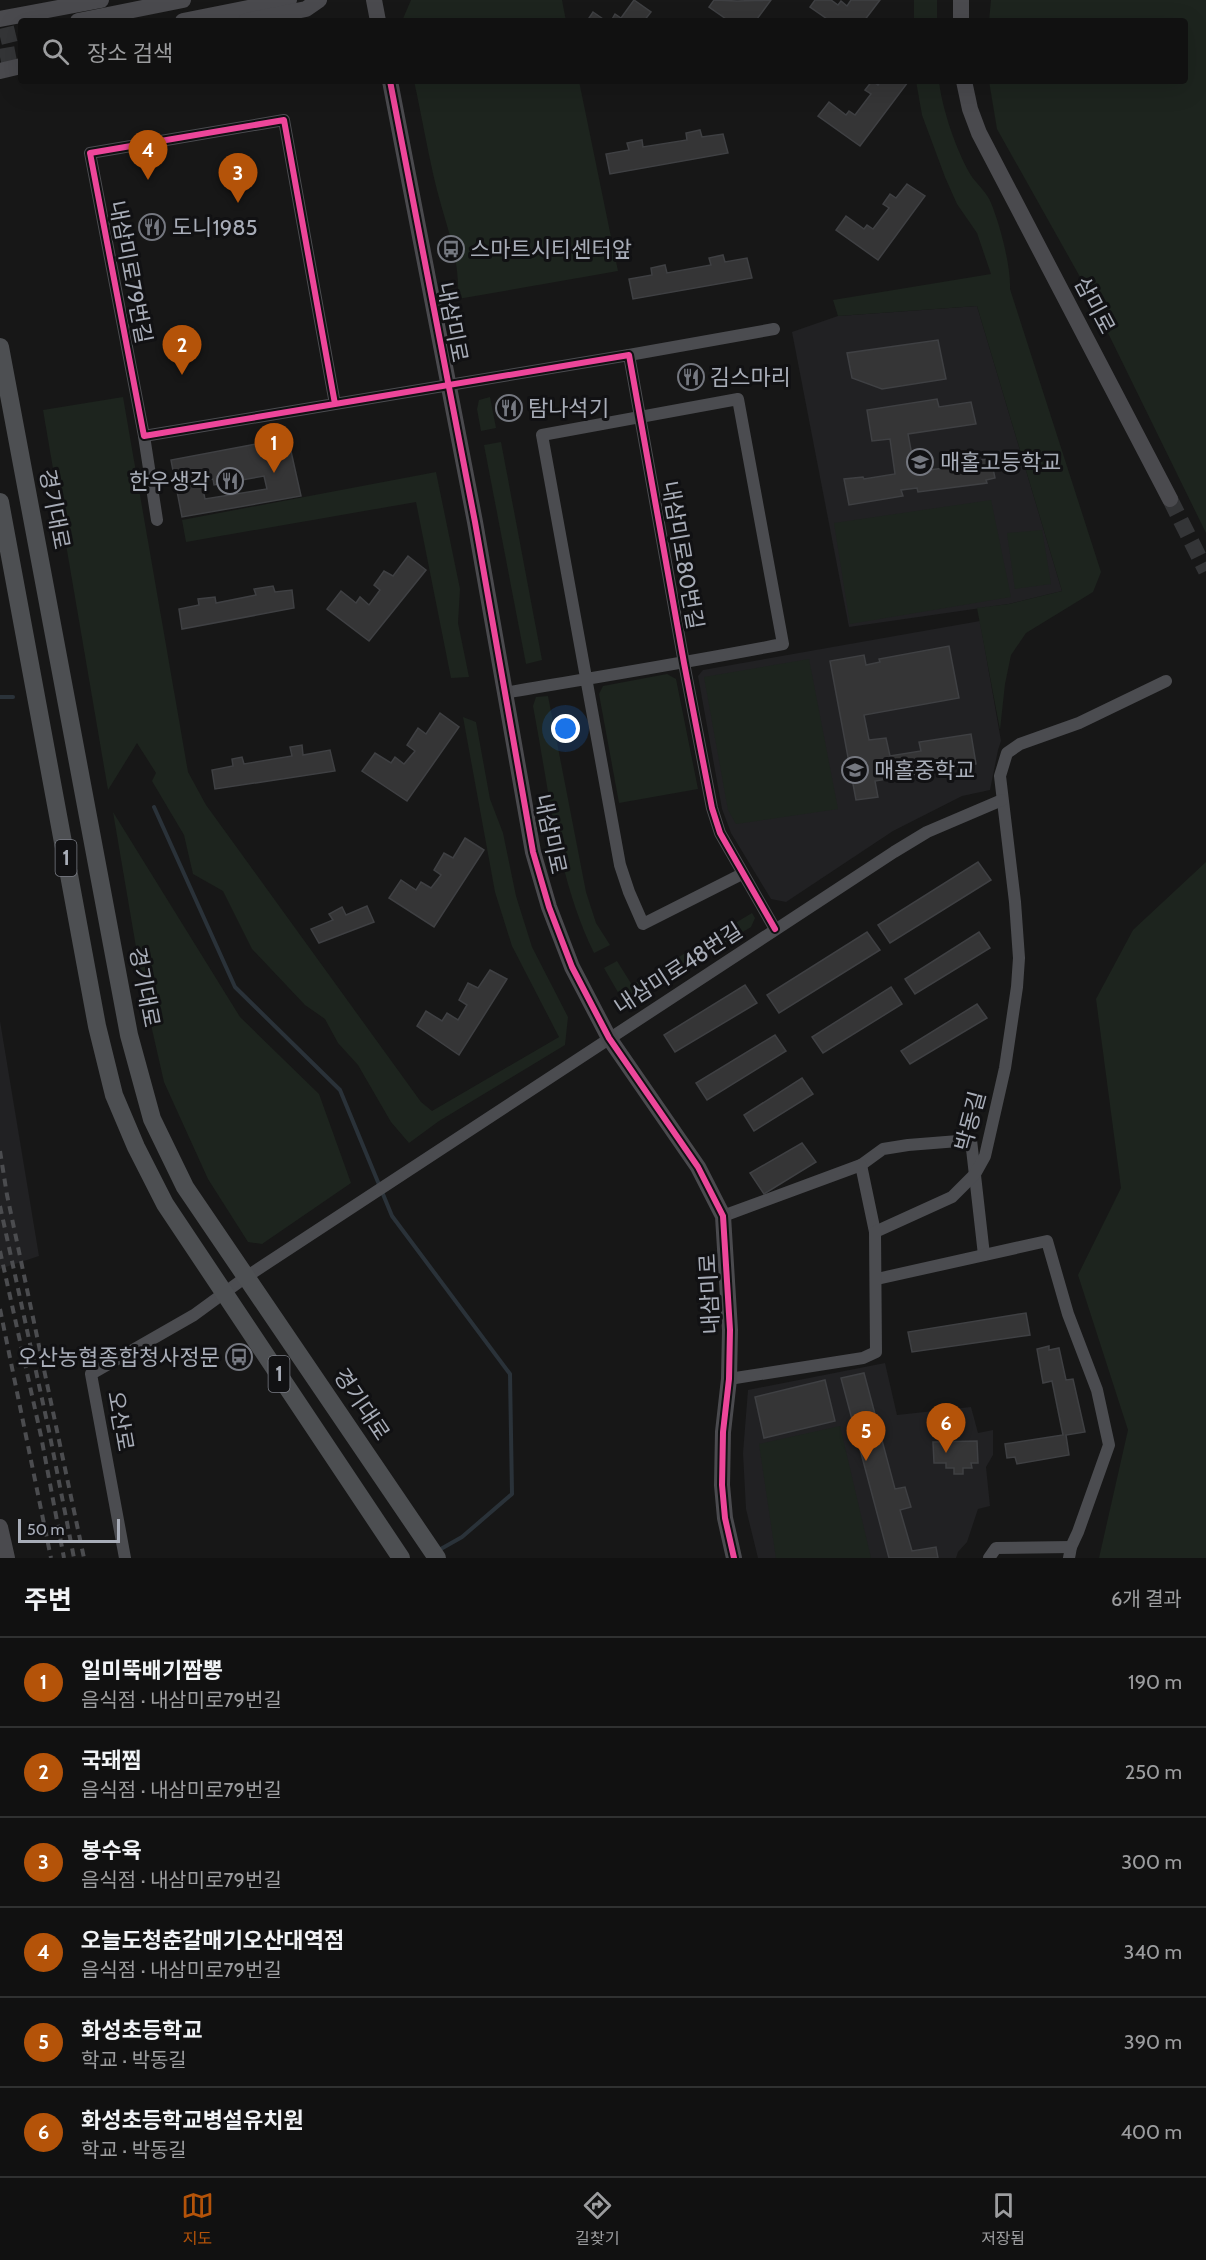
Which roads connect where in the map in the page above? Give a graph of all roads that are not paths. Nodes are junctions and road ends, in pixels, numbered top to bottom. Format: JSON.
{"nodes":[{"id":1,"x":101,"y":0,"type":"edge"},
{"id":2,"x":183,"y":0,"type":"edge"},
{"id":3,"x":289,"y":0,"type":"edge"},
{"id":4,"x":319,"y":0,"type":"edge"},
{"id":5,"x":374,"y":0,"type":"edge"},
{"id":6,"x":961,"y":0,"type":"edge"},
{"id":7,"x":93,"y":18,"type":"edge"},
{"id":8,"x":198,"y":18,"type":"edge"},
{"id":9,"x":261,"y":18,"type":"edge"},
{"id":10,"x":377,"y":18,"type":"edge"},
{"id":11,"x":961,"y":18,"type":"edge"},
{"id":12,"x":0,"y":19,"type":"edge"},
{"id":13,"x":18,"y":67,"type":"edge"},
{"id":14,"x":0,"y":71,"type":"edge"},
{"id":15,"x":391,"y":84,"type":"edge"},
{"id":16,"x":965,"y":84,"type":"edge"},
{"id":17,"x":774,"y":329,"type":"dead end"},
{"id":18,"x":0,"y":347,"type":"edge"},
{"id":19,"x":629,"y":355,"type":"junction"},
{"id":20,"x":447,"y":384,"type":"junction"},
{"id":21,"x":335,"y":404,"type":"junction"},
{"id":22,"x":640,"y":417,"type":"junction"},
{"id":23,"x":144,"y":436,"type":"junction"},
{"id":24,"x":1170,"y":499,"type":"tunnel mouth"},
{"id":25,"x":0,"y":502,"type":"edge"},
{"id":26,"x":157,"y":520,"type":"dead end"},
{"id":27,"x":684,"y":663,"type":"junction"},
{"id":28,"x":586,"y":679,"type":"junction"},
{"id":29,"x":1166,"y":681,"type":"dead end"},
{"id":30,"x":504,"y":693,"type":"junction"},
{"id":31,"x":1002,"y":800,"type":"junction"},
{"id":32,"x":742,"y":874,"type":"junction"},
{"id":33,"x":776,"y":929,"type":"junction"},
{"id":34,"x":609,"y":1038,"type":"junction"},
{"id":35,"x":861,"y":1165,"type":"junction"},
{"id":36,"x":975,"y":1174,"type":"junction"},
{"id":37,"x":723,"y":1216,"type":"junction"},
{"id":38,"x":876,"y":1232,"type":"junction"},
{"id":39,"x":984,"y":1255,"type":"junction"},
{"id":40,"x":246,"y":1277,"type":"junction"},
{"id":41,"x":877,"y":1279,"type":"junction"},
{"id":42,"x":224,"y":1292,"type":"junction"},
{"id":43,"x":729,"y":1379,"type":"junction"},
{"id":44,"x":0,"y":1527,"type":"edge"},
{"id":45,"x":397,"y":1552,"type":"edge"},
{"id":46,"x":1070,"y":1553,"type":"edge"},
{"id":47,"x":7,"y":1558,"type":"edge"},
{"id":48,"x":125,"y":1558,"type":"edge"},
{"id":49,"x":437,"y":1558,"type":"edge"},
{"id":50,"x":735,"y":1558,"type":"edge"},
{"id":51,"x":989,"y":1558,"type":"edge"}],
"edges":[{"from":1,"to":12,"type":"street"},
{"from":2,"to":7,"type":"street"},
{"from":3,"to":8,"type":"street"},
{"from":4,"to":9,"type":"street"},
{"from":5,"to":10,"type":"street"},
{"from":6,"to":11,"type":"street"},
{"from":13,"to":14,"type":"street"},
{"from":15,"to":20,"type":"street","name":"내삼미로"},
{"from":16,"to":24,"type":"street","name":"삼미로"},
{"from":17,"to":19,"type":"street"},
{"from":18,"to":40,"type":"main road","name":"경기대로","number":"1"},
{"from":19,"to":20,"type":"street"},
{"from":19,"to":22,"type":"street","name":"내삼미로80번길"},
{"from":20,"to":21,"type":"street"},
{"from":20,"to":30,"type":"street","name":"내삼미로"},
{"from":21,"to":23,"type":"street"},
{"from":21,"to":23,"type":"street","name":"내삼미로79번길"},
{"from":22,"to":27,"type":"street","name":"내삼미로80번길"},
{"from":22,"to":27,"type":"street"},
{"from":22,"to":28,"type":"street"},
{"from":23,"to":26,"type":"street"},
{"from":25,"to":42,"type":"main road","number":"1"},
{"from":27,"to":28,"type":"street"},
{"from":27,"to":32,"type":"street","name":"내삼미로80번길"},
{"from":28,"to":30,"type":"street"},
{"from":28,"to":32,"type":"street"},
{"from":29,"to":31,"type":"street","name":"박동길"},
{"from":30,"to":34,"type":"street","name":"내삼미로"},
{"from":31,"to":33,"type":"street","name":"내삼미로48번길"},
{"from":31,"to":36,"type":"street","name":"박동길"},
{"from":32,"to":33,"type":"street","name":"내삼미로80번길"},
{"from":33,"to":34,"type":"street","name":"내삼미로48번길"},
{"from":34,"to":37,"type":"street","name":"내삼미로"},
{"from":34,"to":40,"type":"street","name":"내삼미로48번길"},
{"from":35,"to":36,"type":"street"},
{"from":35,"to":37,"type":"street"},
{"from":35,"to":38,"type":"street"},
{"from":36,"to":38,"type":"street","name":"박동길"},
{"from":36,"to":39,"type":"street"},
{"from":37,"to":43,"type":"street","name":"내삼미로"},
{"from":38,"to":41,"type":"street"},
{"from":39,"to":41,"type":"street"},
{"from":39,"to":46,"type":"street"},
{"from":40,"to":42,"type":"street","name":"내삼미로48번길"},
{"from":40,"to":49,"type":"main road","name":"경기대로","number":"1"},
{"from":41,"to":43,"type":"street"},
{"from":42,"to":45,"type":"main road","number":"1"},
{"from":42,"to":48,"type":"street","name":"오산로"},
{"from":43,"to":50,"type":"street","name":"내삼미로"},
{"from":44,"to":47,"type":"street"},
{"from":46,"to":51,"type":"street"}]}
